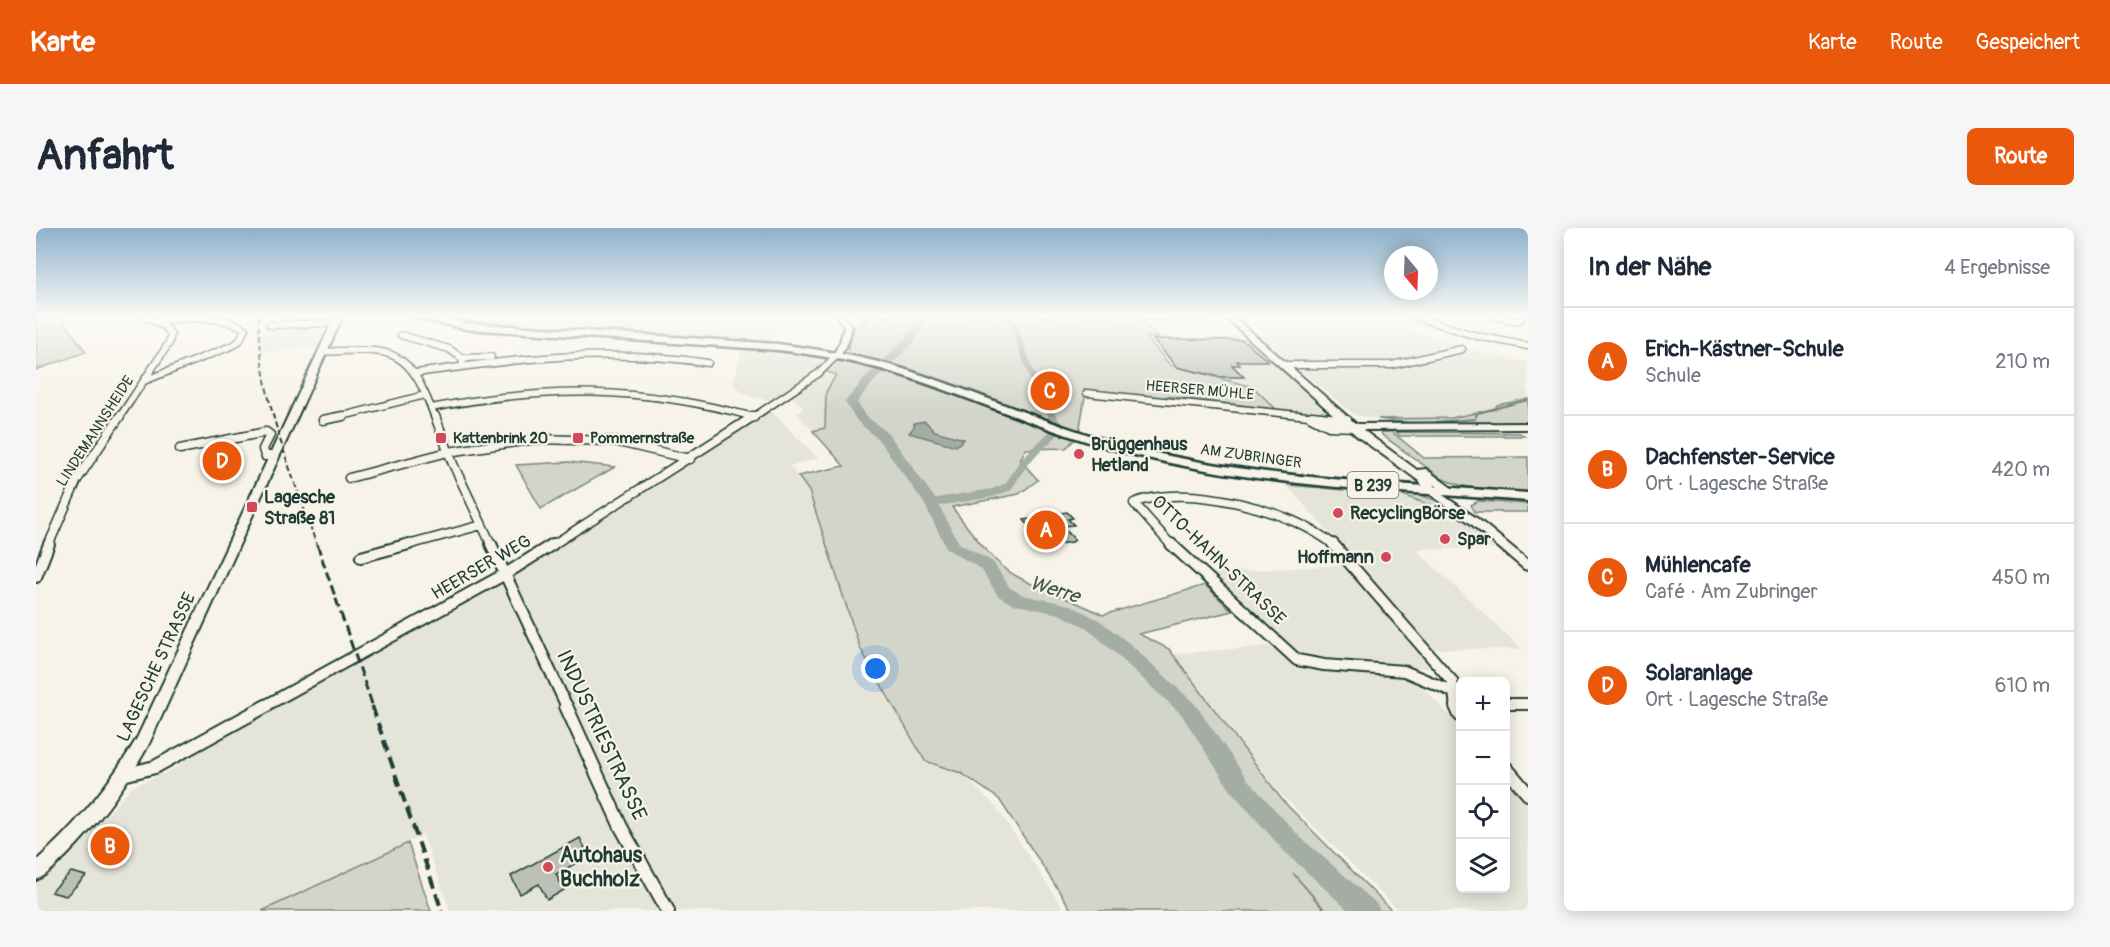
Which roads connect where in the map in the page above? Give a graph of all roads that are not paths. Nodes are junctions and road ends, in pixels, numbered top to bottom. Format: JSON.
{"nodes":[{"id":1,"x":166,"y":348,"type":"edge"},
{"id":2,"x":227,"y":348,"type":"edge"},
{"id":3,"x":323,"y":348,"type":"edge"},
{"id":4,"x":445,"y":348,"type":"edge"},
{"id":5,"x":784,"y":348,"type":"edge"},
{"id":6,"x":841,"y":348,"type":"edge"},
{"id":7,"x":1264,"y":348,"type":"edge"},
{"id":8,"x":1462,"y":348,"type":"dead end"},
{"id":9,"x":321,"y":352,"type":"junction"},
{"id":10,"x":837,"y":355,"type":"junction"},
{"id":11,"x":462,"y":358,"type":"junction"},
{"id":12,"x":527,"y":358,"type":"junction"},
{"id":13,"x":708,"y":363,"type":"dead end"},
{"id":14,"x":1284,"y":365,"type":"junction"},
{"id":15,"x":463,"y":366,"type":"junction"},
{"id":16,"x":416,"y":373,"type":"junction"},
{"id":17,"x":144,"y":381,"type":"junction"},
{"id":18,"x":1087,"y":393,"type":"dead end"},
{"id":19,"x":425,"y":395,"type":"junction"},
{"id":20,"x":432,"y":408,"type":"junction"},
{"id":21,"x":754,"y":417,"type":"junction"},
{"id":22,"x":323,"y":420,"type":"dead end"},
{"id":23,"x":1351,"y":423,"type":"junction"},
{"id":24,"x":1528,"y":426,"type":"edge"},
{"id":25,"x":180,"y":449,"type":"dead end"},
{"id":26,"x":448,"y":453,"type":"junction"},
{"id":27,"x":275,"y":456,"type":"junction"},
{"id":28,"x":690,"y":459,"type":"junction"},
{"id":29,"x":349,"y":478,"type":"dead end"},
{"id":30,"x":1431,"y":490,"type":"junction"},
{"id":31,"x":1450,"y":491,"type":"junction"},
{"id":32,"x":1528,"y":497,"type":"edge"},
{"id":33,"x":1474,"y":521,"type":"junction"},
{"id":34,"x":482,"y":525,"type":"junction"},
{"id":35,"x":361,"y":557,"type":"dead end"},
{"id":36,"x":1528,"y":566,"type":"edge"},
{"id":37,"x":507,"y":573,"type":"junction"},
{"id":38,"x":36,"y":577,"type":"edge"},
{"id":39,"x":1458,"y":693,"type":"edge"},
{"id":40,"x":1510,"y":704,"type":"edge"},
{"id":41,"x":1528,"y":704,"type":"edge"},
{"id":42,"x":1510,"y":773,"type":"edge"},
{"id":43,"x":123,"y":775,"type":"junction"},
{"id":44,"x":1528,"y":794,"type":"edge"},
{"id":45,"x":36,"y":873,"type":"edge"},
{"id":46,"x":668,"y":911,"type":"edge"}],
"edges":[{"from":1,"to":17,"type":"street","name":"LINDEMANNSHEIDE"},
{"from":2,"to":17,"type":"street"},
{"from":3,"to":9,"type":"street","name":"LAGESCHE STRASSE"},
{"from":4,"to":11,"type":"street"},
{"from":5,"to":10,"type":"main road","name":"AM ZUBRINGER","number":"B 239"},
{"from":6,"to":10,"type":"street"},
{"from":7,"to":14,"type":"main road"},
{"from":8,"to":14,"type":"street"},
{"from":9,"to":16,"type":"street"},
{"from":9,"to":27,"type":"street","name":"LAGESCHE STRASSE"},
{"from":10,"to":21,"type":"street","name":"HEERSER WEG"},
{"from":10,"to":30,"type":"main road","name":"AM ZUBRINGER","number":"B 239"},
{"from":11,"to":12,"type":"street"},
{"from":11,"to":15,"type":"street"},
{"from":12,"to":13,"type":"street"},
{"from":12,"to":15,"type":"street"},
{"from":14,"to":23,"type":"main road"},
{"from":15,"to":16,"type":"street"},
{"from":16,"to":19,"type":"street","name":"INDUSTRIESTRASSE"},
{"from":17,"to":38,"type":"street","name":"LINDEMANNSHEIDE"},
{"from":18,"to":23,"type":"street","name":"HEERSER MÜHLE"},
{"from":19,"to":20,"type":"street","name":"INDUSTRIESTRASSE"},
{"from":19,"to":22,"type":"street"},
{"from":20,"to":21,"type":"street"},
{"from":20,"to":26,"type":"street","name":"INDUSTRIESTRASSE"},
{"from":21,"to":28,"type":"street","name":"HEERSER WEG"},
{"from":23,"to":24,"type":"main road"},
{"from":23,"to":30,"type":"main road"},
{"from":23,"to":31,"type":"main road"},
{"from":25,"to":27,"type":"street"},
{"from":26,"to":28,"type":"street"},
{"from":26,"to":29,"type":"street"},
{"from":26,"to":34,"type":"street","name":"INDUSTRIESTRASSE"},
{"from":27,"to":43,"type":"street","name":"LAGESCHE STRASSE"},
{"from":28,"to":37,"type":"street","name":"HEERSER WEG"},
{"from":30,"to":31,"type":"main road","name":"AM ZUBRINGER","number":"B 239"},
{"from":30,"to":33,"type":"street"},
{"from":31,"to":32,"type":"main road","name":"AM ZUBRINGER","number":"B 239"},
{"from":31,"to":33,"type":"street"},
{"from":33,"to":36,"type":"street"},
{"from":34,"to":35,"type":"street"},
{"from":34,"to":37,"type":"street","name":"INDUSTRIESTRASSE"},
{"from":37,"to":43,"type":"street","name":"HEERSER WEG"},
{"from":37,"to":46,"type":"street","name":"INDUSTRIESTRASSE"},
{"from":39,"to":39,"type":"street","name":"OTTO-HAHN-STRASSE"},
{"from":40,"to":41,"type":"street"},
{"from":42,"to":44,"type":"street"},
{"from":43,"to":45,"type":"street","name":"LAGESCHE STRASSE"}]}
